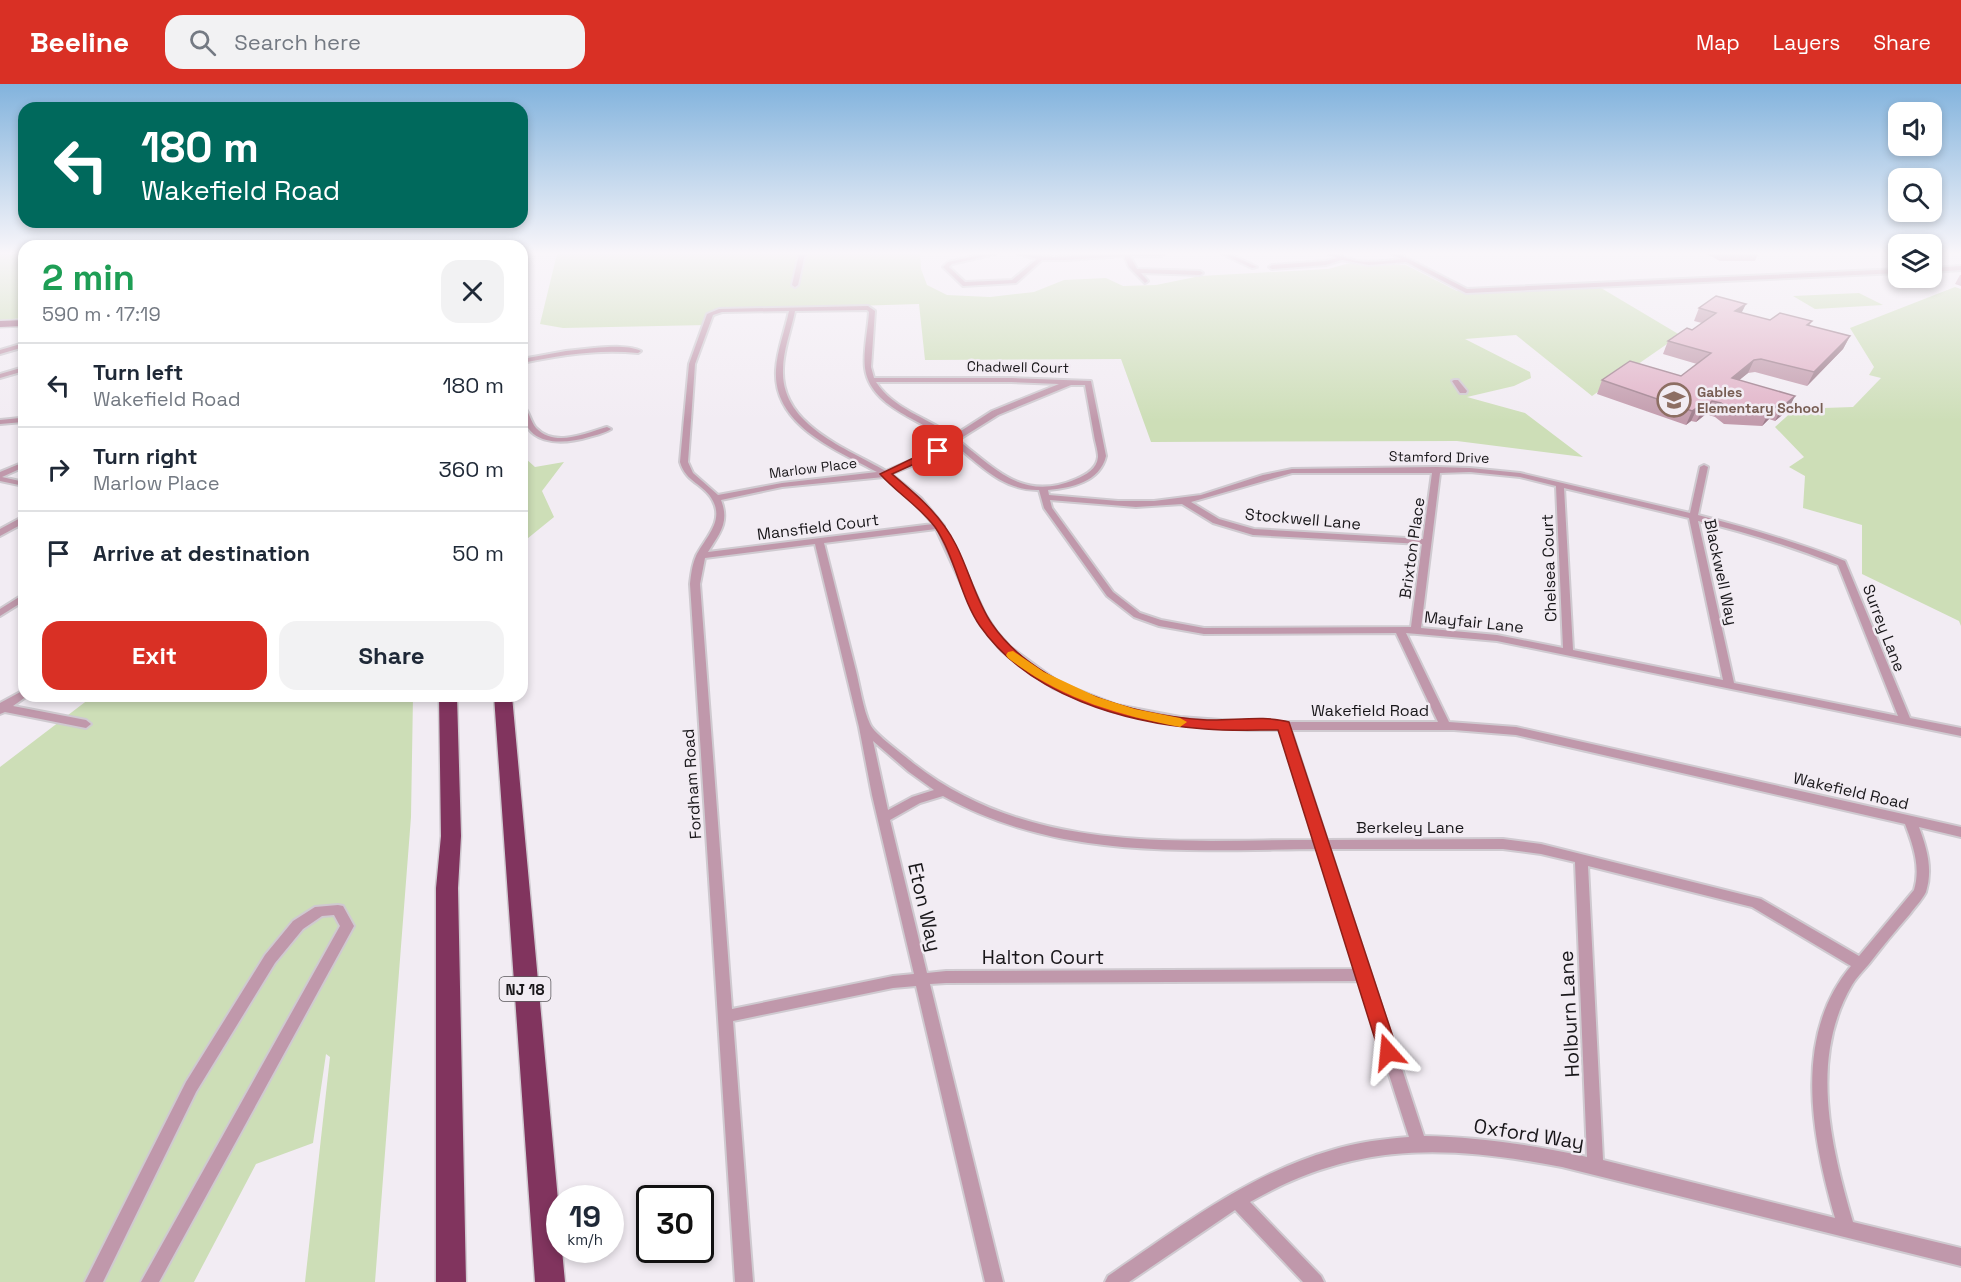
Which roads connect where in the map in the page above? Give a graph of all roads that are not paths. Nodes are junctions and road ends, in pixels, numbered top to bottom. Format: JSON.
{"nodes":[{"id":1,"x":792,"y":309,"type":"edge"},
{"id":2,"x":723,"y":310,"type":"edge"},
{"id":3,"x":869,"y":310,"type":"edge"},
{"id":4,"x":18,"y":322,"type":"edge"},
{"id":5,"x":0,"y":324,"type":"edge"},
{"id":6,"x":18,"y":347,"type":"edge"},
{"id":7,"x":638,"y":351,"type":"dead end"},
{"id":8,"x":0,"y":352,"type":"edge"},
{"id":9,"x":528,"y":360,"type":"edge"},
{"id":10,"x":18,"y":371,"type":"edge"},
{"id":11,"x":0,"y":376,"type":"edge"},
{"id":12,"x":872,"y":380,"type":"junction"},
{"id":13,"x":1071,"y":381,"type":"junction"},
{"id":14,"x":1456,"y":381,"type":"dead end"},
{"id":15,"x":1463,"y":391,"type":"dead end"},
{"id":16,"x":528,"y":419,"type":"edge"},
{"id":17,"x":18,"y":420,"type":"edge"},
{"id":18,"x":0,"y":422,"type":"edge"},
{"id":19,"x":607,"y":429,"type":"dead end"},
{"id":20,"x":954,"y":441,"type":"junction"},
{"id":21,"x":18,"y":467,"type":"edge"},
{"id":22,"x":1704,"y":467,"type":"dead end"},
{"id":23,"x":1436,"y":469,"type":"junction"},
{"id":24,"x":885,"y":474,"type":"junction"},
{"id":25,"x":0,"y":477,"type":"edge"},
{"id":26,"x":18,"y":482,"type":"edge"},
{"id":27,"x":1560,"y":484,"type":"junction"},
{"id":28,"x":1045,"y":493,"type":"junction"},
{"id":29,"x":717,"y":498,"type":"junction"},
{"id":30,"x":1184,"y":501,"type":"junction"},
{"id":31,"x":1693,"y":517,"type":"junction"},
{"id":32,"x":18,"y":522,"type":"edge"},
{"id":33,"x":940,"y":526,"type":"junction"},
{"id":34,"x":0,"y":533,"type":"edge"},
{"id":35,"x":819,"y":542,"type":"junction"},
{"id":36,"x":1427,"y":542,"type":"junction"},
{"id":37,"x":701,"y":556,"type":"junction"},
{"id":38,"x":1826,"y":556,"type":"joint"},
{"id":39,"x":18,"y":601,"type":"edge"},
{"id":40,"x":0,"y":613,"type":"edge"},
{"id":41,"x":1400,"y":630,"type":"junction"},
{"id":42,"x":1416,"y":630,"type":"junction"},
{"id":43,"x":1568,"y":651,"type":"junction"},
{"id":44,"x":1729,"y":684,"type":"junction"},
{"id":45,"x":18,"y":697,"type":"edge"},
{"id":46,"x":448,"y":702,"type":"edge"},
{"id":47,"x":502,"y":702,"type":"edge"},
{"id":48,"x":1,"y":708,"type":"edge"},
{"id":49,"x":1905,"y":720,"type":"junction"},
{"id":50,"x":86,"y":724,"type":"dead end"},
{"id":51,"x":1284,"y":725,"type":"junction"},
{"id":52,"x":1445,"y":725,"type":"junction"},
{"id":53,"x":865,"y":726,"type":"junction"},
{"id":54,"x":1961,"y":732,"type":"edge"},
{"id":55,"x":944,"y":791,"type":"junction"},
{"id":56,"x":884,"y":818,"type":"junction"},
{"id":57,"x":1910,"y":820,"type":"junction"},
{"id":58,"x":1961,"y":832,"type":"edge"},
{"id":59,"x":1322,"y":844,"type":"junction"},
{"id":60,"x":1581,"y":858,"type":"junction"},
{"id":61,"x":1860,"y":964,"type":"junction"},
{"id":62,"x":1364,"y":975,"type":"junction"},
{"id":63,"x":922,"y":978,"type":"junction"},
{"id":64,"x":726,"y":1016,"type":"junction"},
{"id":65,"x":1419,"y":1144,"type":"junction"},
{"id":66,"x":1595,"y":1167,"type":"junction"},
{"id":67,"x":1237,"y":1200,"type":"junction"},
{"id":68,"x":1846,"y":1229,"type":"junction"},
{"id":69,"x":1961,"y":1257,"type":"edge"},
{"id":70,"x":94,"y":1282,"type":"edge"},
{"id":71,"x":150,"y":1282,"type":"edge"},
{"id":72,"x":451,"y":1282,"type":"edge"},
{"id":73,"x":550,"y":1282,"type":"edge"},
{"id":74,"x":744,"y":1282,"type":"edge"},
{"id":75,"x":994,"y":1282,"type":"edge"},
{"id":76,"x":1114,"y":1282,"type":"edge"},
{"id":77,"x":1315,"y":1282,"type":"edge"}],
"edges":[{"from":1,"to":24,"type":"street","name":"Wakefield Road"},
{"from":2,"to":29,"type":"street"},
{"from":3,"to":12,"type":"street"},
{"from":4,"to":5,"type":"street"},
{"from":6,"to":8,"type":"street"},
{"from":7,"to":9,"type":"street"},
{"from":10,"to":11,"type":"street"},
{"from":12,"to":13,"type":"street","name":"Chadwell Court"},
{"from":12,"to":20,"type":"street","name":"Stamford Drive"},
{"from":13,"to":20,"type":"street","name":"Marlow Place"},
{"from":13,"to":28,"type":"street","name":"Chadwell Court"},
{"from":14,"to":15,"type":"street"},
{"from":16,"to":19,"type":"street"},
{"from":17,"to":18,"type":"street"},
{"from":20,"to":24,"type":"street","name":"Marlow Place"},
{"from":20,"to":28,"type":"street","name":"Stamford Drive"},
{"from":21,"to":25,"type":"street"},
{"from":22,"to":31,"type":"street","name":"Blackwell Way"},
{"from":23,"to":27,"type":"street","name":"Stamford Drive"},
{"from":23,"to":30,"type":"street","name":"Stamford Drive"},
{"from":23,"to":36,"type":"street","name":"Brixton Place"},
{"from":24,"to":29,"type":"street","name":"Marlow Place"},
{"from":24,"to":33,"type":"street","name":"Wakefield Road"},
{"from":25,"to":26,"type":"street"},
{"from":27,"to":31,"type":"street","name":"Stamford Drive"},
{"from":27,"to":43,"type":"street","name":"Chelsea Court"},
{"from":28,"to":30,"type":"street","name":"Stamford Drive"},
{"from":28,"to":41,"type":"street","name":"Mayfair Lane"},
{"from":29,"to":37,"type":"street","name":"Fordham Road"},
{"from":30,"to":36,"type":"street","name":"Stockwell Lane"},
{"from":31,"to":38,"type":"street","name":"Stamford Drive"},
{"from":31,"to":44,"type":"street","name":"Blackwell Way"},
{"from":32,"to":34,"type":"street"},
{"from":33,"to":35,"type":"street","name":"Mansfield Court"},
{"from":33,"to":51,"type":"street","name":"Wakefield Road"},
{"from":35,"to":37,"type":"street","name":"Mansfield Court"},
{"from":35,"to":53,"type":"street","name":"Eton Way"},
{"from":36,"to":42,"type":"street","name":"Brixton Place"},
{"from":37,"to":64,"type":"street","name":"Fordham Road"},
{"from":38,"to":49,"type":"street","name":"Surrey Lane"},
{"from":39,"to":40,"type":"street"},
{"from":41,"to":42,"type":"street","name":"Mayfair Lane"},
{"from":41,"to":52,"type":"street"},
{"from":42,"to":43,"type":"street","name":"Mayfair Lane"},
{"from":43,"to":44,"type":"street","name":"Mayfair Lane"},
{"from":44,"to":49,"type":"street","name":"Mayfair Lane"},
{"from":45,"to":48,"type":"street"},
{"from":46,"to":72,"type":"highway"},
{"from":47,"to":73,"type":"highway","number":"NJ 18"},
{"from":48,"to":50,"type":"street"},
{"from":49,"to":54,"type":"street","name":"Mayfair Lane"},
{"from":51,"to":52,"type":"street","name":"Wakefield Road"},
{"from":51,"to":59,"type":"street"},
{"from":52,"to":57,"type":"street","name":"Wakefield Road"},
{"from":53,"to":55,"type":"street","name":"Berkeley Lane"},
{"from":53,"to":56,"type":"street","name":"Eton Way"},
{"from":55,"to":56,"type":"street"},
{"from":55,"to":59,"type":"street","name":"Berkeley Lane"},
{"from":56,"to":63,"type":"street","name":"Eton Way"},
{"from":57,"to":58,"type":"street","name":"Wakefield Road"},
{"from":57,"to":61,"type":"street"},
{"from":59,"to":60,"type":"street","name":"Berkeley Lane"},
{"from":59,"to":62,"type":"street"},
{"from":60,"to":61,"type":"street","name":"Berkeley Lane"},
{"from":60,"to":66,"type":"street","name":"Holburn Lane"},
{"from":61,"to":68,"type":"street"},
{"from":62,"to":63,"type":"street","name":"Halton Court"},
{"from":62,"to":65,"type":"street"},
{"from":63,"to":64,"type":"street","name":"Halton Court"},
{"from":63,"to":75,"type":"street","name":"Eton Way"},
{"from":64,"to":74,"type":"street","name":"Fordham Road"},
{"from":65,"to":66,"type":"street","name":"Oxford Way"},
{"from":65,"to":67,"type":"street","name":"Oxford Way"},
{"from":66,"to":68,"type":"street","name":"Oxford Way"},
{"from":67,"to":76,"type":"street","name":"Oxford Way"},
{"from":67,"to":77,"type":"street"},
{"from":68,"to":69,"type":"street","name":"Oxford Way"},
{"from":70,"to":71,"type":"street"}]}
